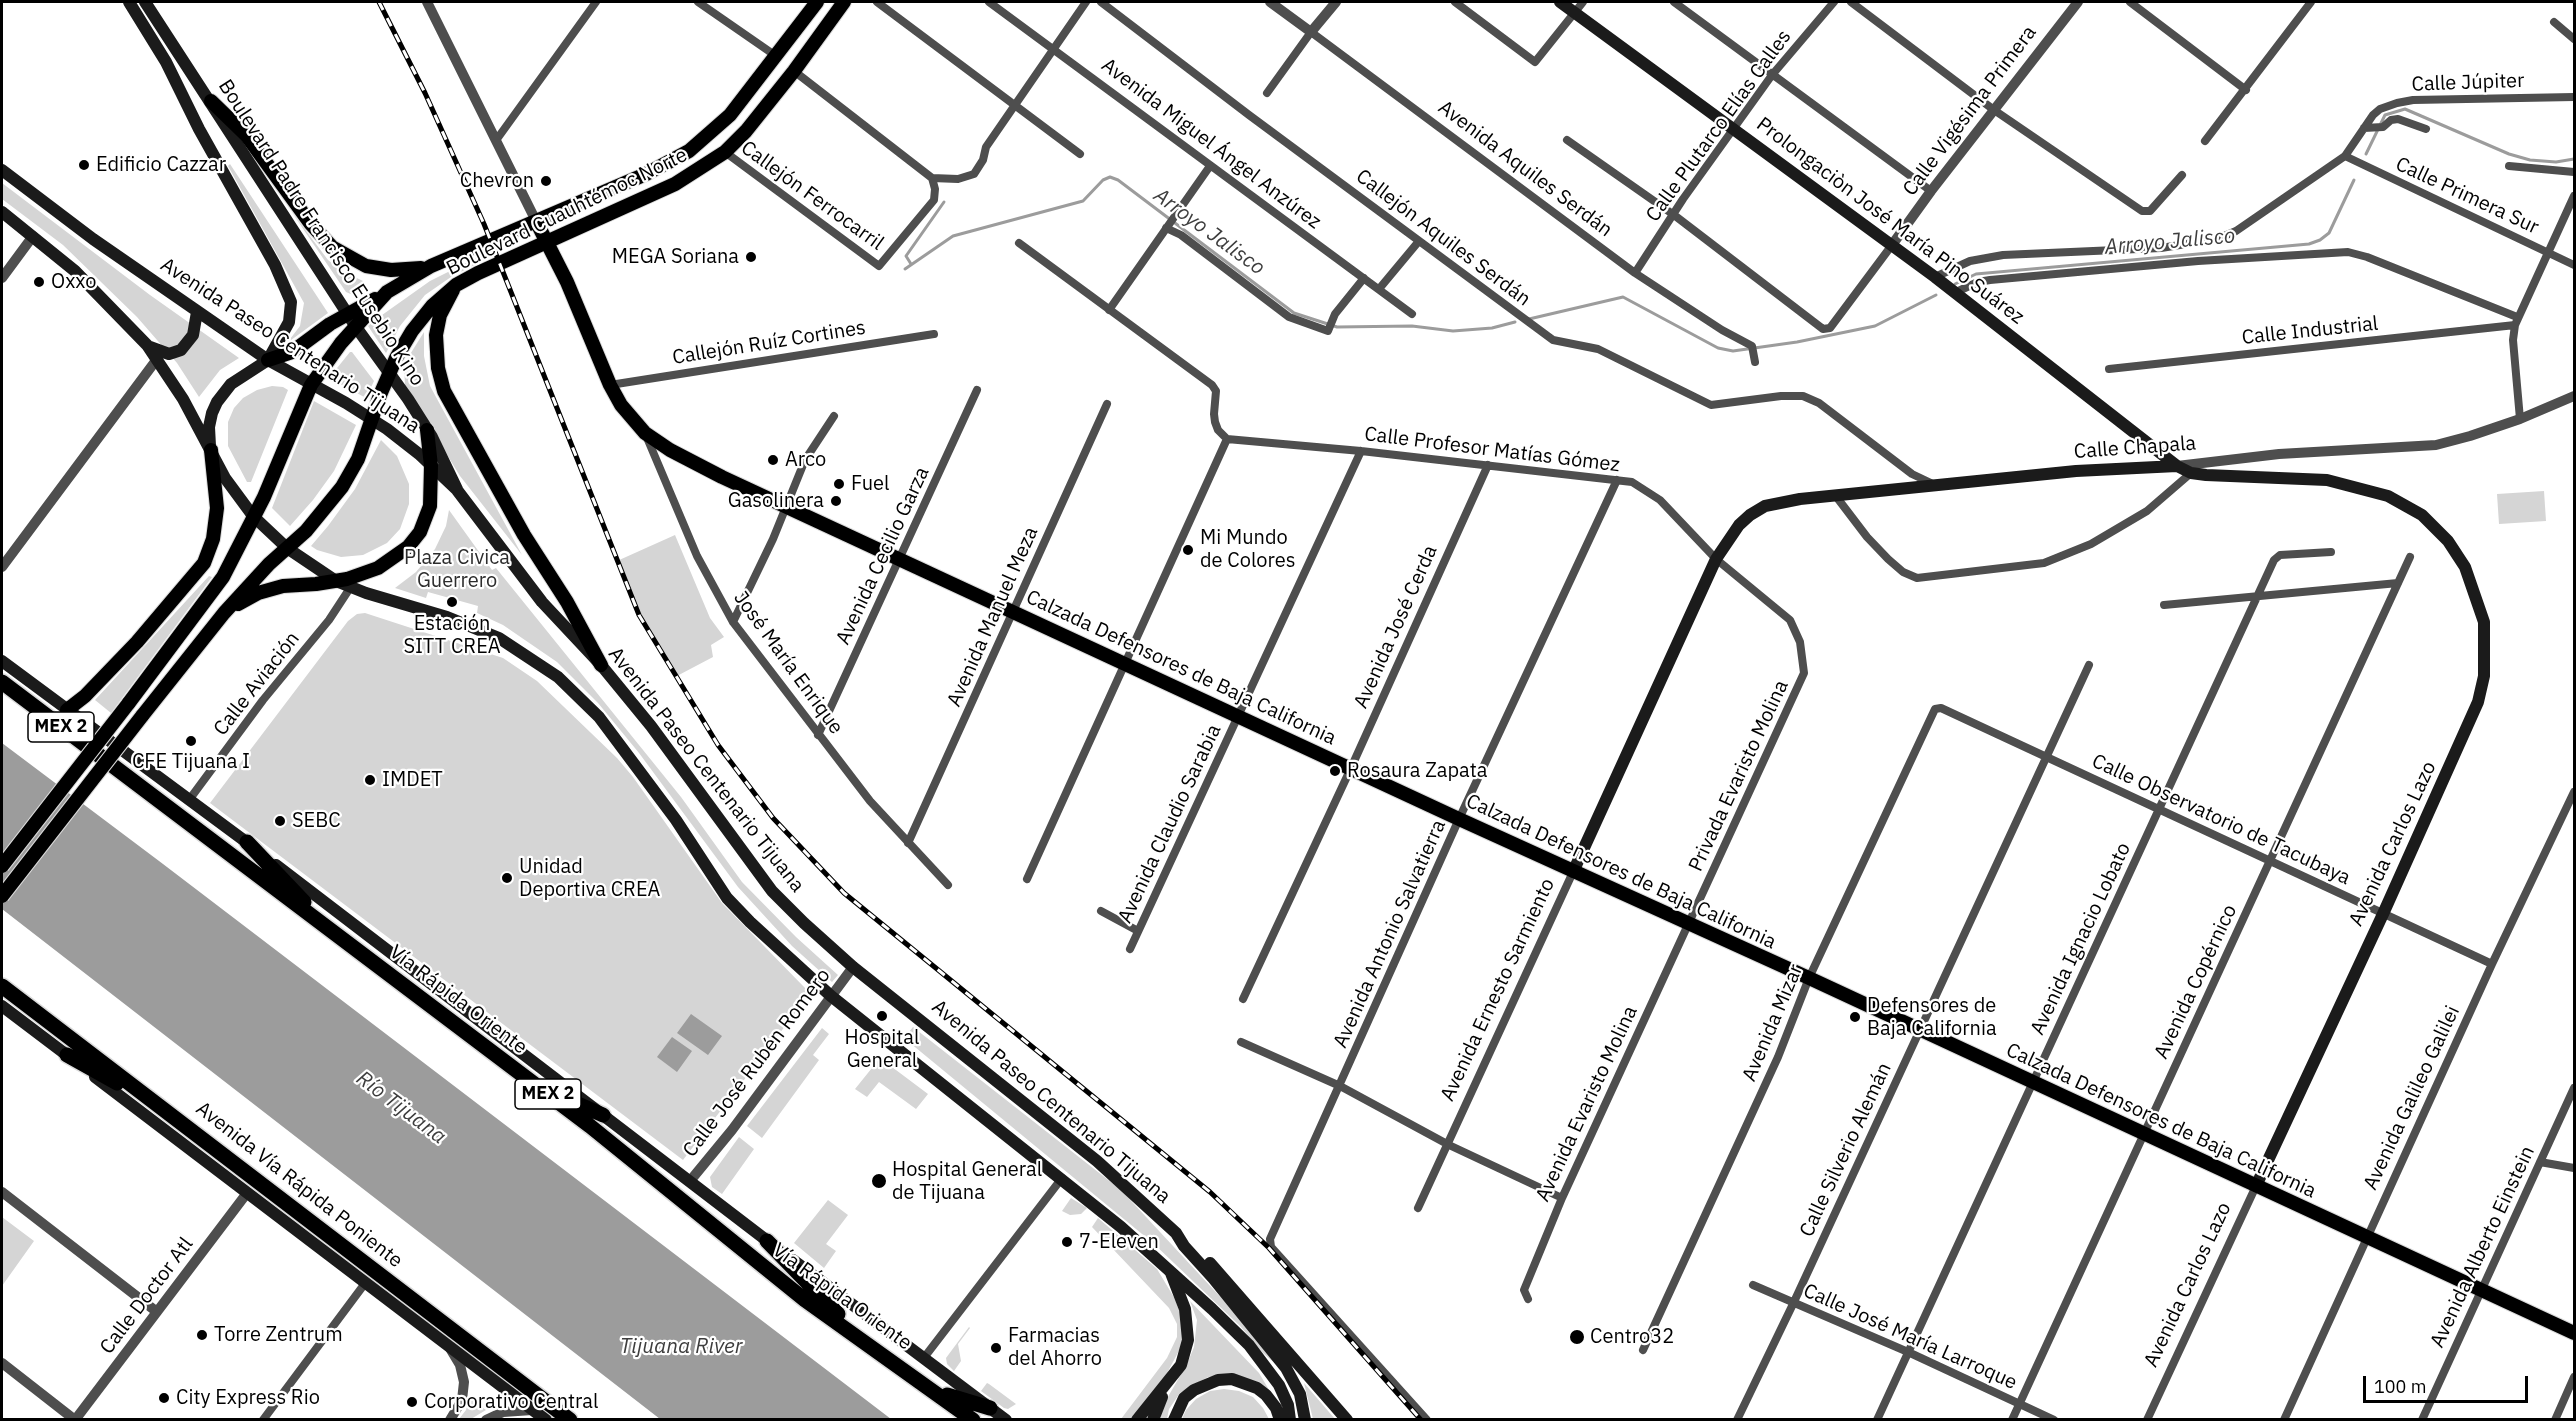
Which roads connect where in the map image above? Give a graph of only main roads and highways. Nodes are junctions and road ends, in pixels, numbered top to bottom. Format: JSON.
{"nodes":[{"id":1,"x":129,"y":2,"type":"edge"},
{"id":2,"x":145,"y":2,"type":"edge"},
{"id":3,"x":816,"y":2,"type":"edge"},
{"id":4,"x":844,"y":2,"type":"edge"},
{"id":5,"x":1560,"y":2,"type":"edge"},
{"id":6,"x":211,"y":101,"type":"junction"},
{"id":7,"x":2,"y":170,"type":"edge"},
{"id":8,"x":2,"y":212,"type":"edge"},
{"id":9,"x":536,"y":221,"type":"junction"},
{"id":10,"x":547,"y":243,"type":"junction"},
{"id":11,"x":432,"y":266,"type":"junction"},
{"id":12,"x":456,"y":285,"type":"junction"},
{"id":13,"x":387,"y":292,"type":"junction"},
{"id":14,"x":196,"y":312,"type":"junction"},
{"id":15,"x":348,"y":313,"type":"junction"},
{"id":16,"x":356,"y":327,"type":"junction"},
{"id":17,"x":147,"y":345,"type":"junction"},
{"id":18,"x":268,"y":360,"type":"junction"},
{"id":19,"x":390,"y":372,"type":"junction"},
{"id":20,"x":311,"y":385,"type":"junction"},
{"id":21,"x":372,"y":419,"type":"junction"},
{"id":22,"x":428,"y":430,"type":"junction"},
{"id":23,"x":211,"y":450,"type":"junction"},
{"id":24,"x":432,"y":466,"type":"junction"},
{"id":25,"x":2178,"y":466,"type":"junction"},
{"id":26,"x":457,"y":490,"type":"junction"},
{"id":27,"x":253,"y":516,"type":"junction"},
{"id":28,"x":287,"y":548,"type":"junction"},
{"id":29,"x":1716,"y":559,"type":"joint"},
{"id":30,"x":336,"y":581,"type":"junction"},
{"id":31,"x":224,"y":613,"type":"junction"},
{"id":32,"x":2,"y":661,"type":"edge"},
{"id":33,"x":601,"y":665,"type":"junction"},
{"id":34,"x":2,"y":682,"type":"edge"},
{"id":35,"x":67,"y":710,"type":"junction"},
{"id":36,"x":247,"y":842,"type":"junction"},
{"id":37,"x":2,"y":866,"type":"edge"},
{"id":38,"x":1573,"y":872,"type":"junction"},
{"id":39,"x":2,"y":896,"type":"edge"},
{"id":40,"x":328,"y":929,"type":"junction"},
{"id":41,"x":2,"y":986,"type":"edge"},
{"id":42,"x":2,"y":1006,"type":"edge"},
{"id":43,"x":67,"y":1055,"type":"junction"},
{"id":44,"x":521,"y":1074,"type":"junction"},
{"id":45,"x":165,"y":1109,"type":"junction"},
{"id":46,"x":603,"y":1115,"type":"junction"},
{"id":47,"x":2256,"y":1186,"type":"junction"},
{"id":48,"x":1176,"y":1233,"type":"junction"},
{"id":49,"x":767,"y":1240,"type":"junction"},
{"id":50,"x":1169,"y":1270,"type":"junction"},
{"id":51,"x":2574,"y":1333,"type":"edge"},
{"id":52,"x":860,"y":1338,"type":"junction"},
{"id":53,"x":1165,"y":1387,"type":"junction"},
{"id":54,"x":938,"y":1393,"type":"junction"},
{"id":55,"x":990,"y":1408,"type":"junction"},
{"id":56,"x":546,"y":1419,"type":"edge"},
{"id":57,"x":570,"y":1419,"type":"edge"},
{"id":58,"x":973,"y":1419,"type":"edge"},
{"id":59,"x":1006,"y":1419,"type":"edge"},
{"id":60,"x":1137,"y":1419,"type":"edge"},
{"id":61,"x":1153,"y":1419,"type":"edge"},
{"id":62,"x":1174,"y":1419,"type":"edge"},
{"id":63,"x":1280,"y":1419,"type":"edge"},
{"id":64,"x":1290,"y":1419,"type":"edge"},
{"id":65,"x":1305,"y":1419,"type":"edge"},
{"id":66,"x":1347,"y":1419,"type":"edge"}],
"edges":[{"from":1,"to":18,"type":"main road"},
{"from":2,"to":6,"type":"main road","name":"Boulevard Padre Francisco Eusebio Kino"},
{"from":3,"to":9,"type":"main road","name":"Boulevard Cuauhtémoc Norte"},
{"from":4,"to":10,"type":"main road","name":"Boulevard Cuauhtémoc Norte"},
{"from":5,"to":25,"type":"main road","name":"Prolongaciòn José María Pino Suárez"},
{"from":6,"to":11,"type":"main road"},
{"from":6,"to":15,"type":"main road","name":"Boulevard Padre Francisco Eusebio Kino"},
{"from":7,"to":14,"type":"main road","name":"Avenida Paseo Centenario Tijuana"},
{"from":8,"to":17,"type":"main road"},
{"from":9,"to":10,"type":"main road","name":"Calzada Defensores de Baja California"},
{"from":9,"to":11,"type":"main road","name":"Boulevard Cuauhtémoc Norte"},
{"from":10,"to":12,"type":"main road","name":"Boulevard Cuauhtémoc Norte"},
{"from":10,"to":38,"type":"main road","name":"Calzada Defensores de Baja California"},
{"from":11,"to":13,"type":"main road","name":"Boulevard Cuauhtémoc Norte"},
{"from":12,"to":19,"type":"main road","name":"Boulevard Cuauhtémoc Norte"},
{"from":12,"to":33,"type":"main road"},
{"from":13,"to":15,"type":"main road"},
{"from":13,"to":16,"type":"main road","name":"Boulevard Cuauhtémoc Norte"},
{"from":14,"to":17,"type":"main road"},
{"from":14,"to":18,"type":"main road","name":"Avenida Paseo Centenario Tijuana"},
{"from":15,"to":16,"type":"main road","name":"Boulevard Padre Francisco Eusebio Kino"},
{"from":15,"to":18,"type":"main road"},
{"from":16,"to":19,"type":"main road","name":"Boulevard Padre Francisco Eusebio Kino"},
{"from":16,"to":20,"type":"main road","name":"Boulevard Cuauhtémoc Norte"},
{"from":17,"to":23,"type":"main road"},
{"from":18,"to":20,"type":"main road","name":"Avenida Paseo Centenario Tijuana"},
{"from":18,"to":23,"type":"main road"},
{"from":19,"to":21,"type":"main road","name":"Boulevard Cuauhtémoc Norte"},
{"from":19,"to":22,"type":"main road","name":"Boulevard Padre Francisco Eusebio Kino"},
{"from":20,"to":21,"type":"main road","name":"Avenida Paseo Centenario Tijuana"},
{"from":20,"to":27,"type":"main road","name":"Boulevard Cuauhtémoc Norte"},
{"from":21,"to":24,"type":"main road","name":"Avenida Paseo Centenario Tijuana"},
{"from":21,"to":28,"type":"main road","name":"Boulevard Cuauhtémoc Norte"},
{"from":22,"to":24,"type":"main road"},
{"from":22,"to":26,"type":"main road","name":"Boulevard Padre Francisco Eusebio Kino"},
{"from":23,"to":27,"type":"main road"},
{"from":23,"to":35,"type":"main road"},
{"from":24,"to":26,"type":"main road","name":"Avenida Paseo Centenario Tijuana"},
{"from":24,"to":30,"type":"main road"},
{"from":25,"to":29,"type":"main road","name":"Calle Chapala"},
{"from":25,"to":47,"type":"main road","name":"Avenida Carlos Lazo"},
{"from":26,"to":33,"type":"main road","name":"Avenida Paseo Centenario Tijuana"},
{"from":27,"to":28,"type":"main road"},
{"from":27,"to":37,"type":"main road","name":"Boulevard Cuauhtémoc Norte","bridge":true},
{"from":28,"to":30,"type":"main road"},
{"from":28,"to":31,"type":"main road","name":"Boulevard Cuauhtémoc Norte"},
{"from":29,"to":38,"type":"main road","name":"Avenida Ernesto Sarmiento"},
{"from":30,"to":31,"type":"main road"},
{"from":30,"to":50,"type":"main road"},
{"from":31,"to":39,"type":"main road","name":"Boulevard Cuauhtémoc Norte","bridge":true},
{"from":32,"to":35,"type":"main road"},
{"from":33,"to":48,"type":"main road","name":"Avenida Paseo Centenario Tijuana"},
{"from":34,"to":40,"type":"highway","name":"Vía Rápida Oriente","number":"MEX 2"},
{"from":35,"to":36,"type":"main road"},
{"from":36,"to":40,"type":"highway"},
{"from":36,"to":46,"type":"main road"},
{"from":38,"to":47,"type":"main road","name":"Calzada Defensores de Baja California"},
{"from":40,"to":44,"type":"highway","name":"Vía Rápida Oriente","number":"MEX 2"},
{"from":41,"to":45,"type":"highway","name":"Avenida Vía Rápida Poniente"},
{"from":42,"to":43,"type":"main road","name":"Avenida Vía Rápida Poniente"},
{"from":43,"to":45,"type":"highway"},
{"from":43,"to":56,"type":"main road","name":"Avenida Vía Rápida Poniente"},
{"from":44,"to":46,"type":"highway"},
{"from":44,"to":52,"type":"highway","name":"Vía Rápida Oriente","number":"MEX 2"},
{"from":45,"to":57,"type":"highway","name":"Avenida Vía Rápida Poniente"},
{"from":46,"to":49,"type":"main road"},
{"from":47,"to":51,"type":"main road","name":"Calzada Defensores de Baja California"},
{"from":48,"to":65,"type":"main road","name":"Avenida Paseo Centenario Tijuana"},
{"from":48,"to":66,"type":"main road"},
{"from":49,"to":52,"type":"highway"},
{"from":49,"to":55,"type":"main road"},
{"from":50,"to":53,"type":"main road"},
{"from":50,"to":64,"type":"main road"},
{"from":52,"to":54,"type":"highway","name":"Vía Rápida Oriente","number":"MEX 2"},
{"from":53,"to":60,"type":"main road"},
{"from":53,"to":61,"type":"main road"},
{"from":54,"to":55,"type":"highway"},
{"from":54,"to":58,"type":"highway","name":"Vía Rápida Oriente","number":"MEX 2"},
{"from":55,"to":59,"type":"main road"},
{"from":62,"to":63,"type":"main road"}]}
